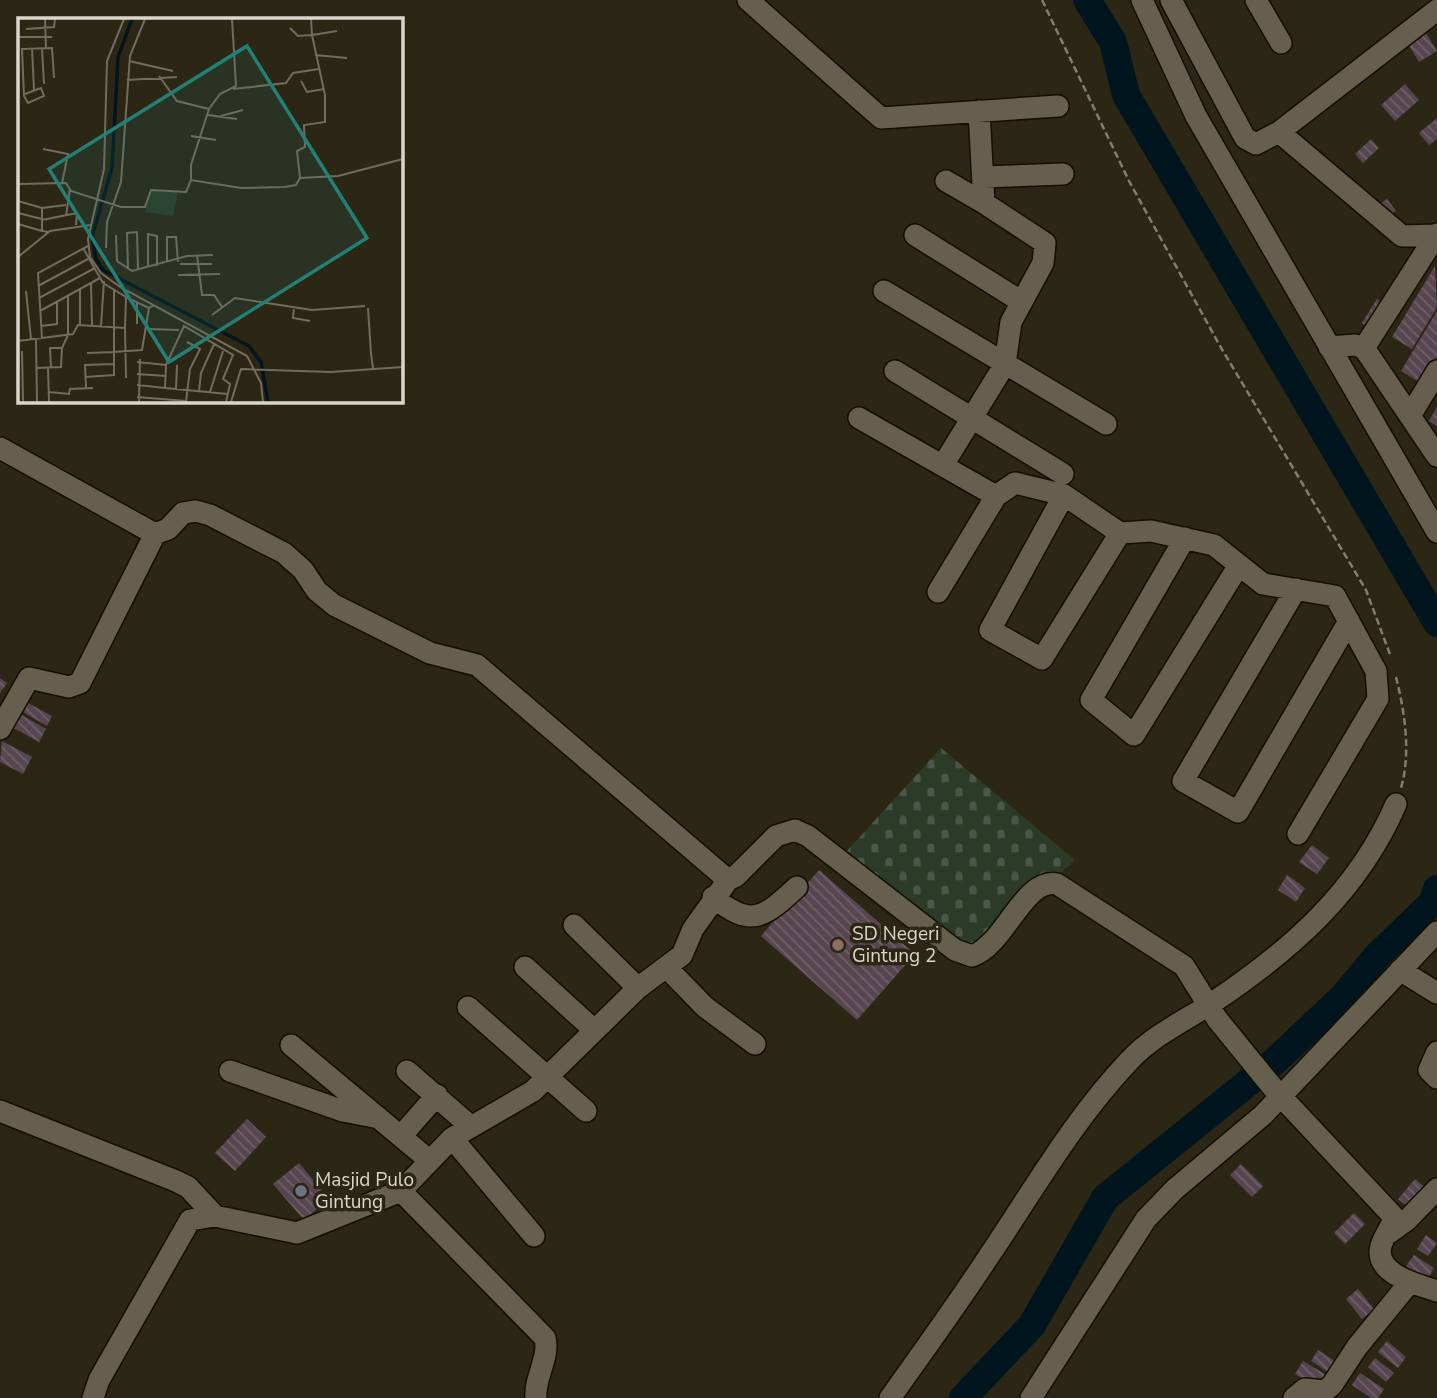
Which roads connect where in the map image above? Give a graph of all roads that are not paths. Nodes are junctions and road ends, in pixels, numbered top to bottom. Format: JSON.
{"nodes":[{"id":1,"x":748,"y":0,"type":"edge"},
{"id":2,"x":1142,"y":0,"type":"edge"},
{"id":3,"x":1171,"y":0,"type":"edge"},
{"id":4,"x":1256,"y":0,"type":"edge"},
{"id":5,"x":1437,"y":10,"type":"edge"},
{"id":6,"x":1281,"y":43,"type":"dead end"},
{"id":7,"x":1058,"y":106,"type":"dead end"},
{"id":8,"x":979,"y":111,"type":"junction"},
{"id":9,"x":1279,"y":132,"type":"junction"},
{"id":10,"x":1063,"y":174,"type":"dead end"},
{"id":11,"x":983,"y":177,"type":"junction"},
{"id":12,"x":946,"y":181,"type":"dead end"},
{"id":13,"x":984,"y":203,"type":"junction"},
{"id":14,"x":915,"y":235,"type":"dead end"},
{"id":15,"x":1436,"y":235,"type":"edge"},
{"id":16,"x":884,"y":291,"type":"dead end"},
{"id":17,"x":1022,"y":302,"type":"junction"},
{"id":18,"x":1334,"y":346,"type":"junction"},
{"id":19,"x":1364,"y":348,"type":"junction"},
{"id":20,"x":1005,"y":364,"type":"junction"},
{"id":21,"x":895,"y":371,"type":"dead end"},
{"id":22,"x":1437,"y":371,"type":"edge"},
{"id":23,"x":1409,"y":416,"type":"junction"},
{"id":24,"x":859,"y":418,"type":"dead end"},
{"id":25,"x":971,"y":418,"type":"junction"},
{"id":26,"x":1106,"y":424,"type":"dead end"},
{"id":27,"x":0,"y":447,"type":"edge"},
{"id":28,"x":1437,"y":456,"type":"edge"},
{"id":29,"x":943,"y":465,"type":"junction"},
{"id":30,"x":1063,"y":484,"type":"junction"},
{"id":31,"x":996,"y":496,"type":"junction"},
{"id":32,"x":1437,"y":532,"type":"edge"},
{"id":33,"x":155,"y":534,"type":"junction"},
{"id":34,"x":1120,"y":534,"type":"junction"},
{"id":35,"x":1185,"y":538,"type":"junction"},
{"id":36,"x":1239,"y":565,"type":"junction"},
{"id":37,"x":1296,"y":589,"type":"junction"},
{"id":38,"x":938,"y":592,"type":"dead end"},
{"id":39,"x":1349,"y":621,"type":"junction"},
{"id":40,"x":0,"y":729,"type":"edge"},
{"id":41,"x":1396,"y":804,"type":"road end"},
{"id":42,"x":1298,"y":834,"type":"dead end"},
{"id":43,"x":728,"y":880,"type":"junction"},
{"id":44,"x":797,"y":887,"type":"dead end"},
{"id":45,"x":713,"y":897,"type":"junction"},
{"id":46,"x":574,"y":926,"type":"dead end"},
{"id":47,"x":1437,"y":932,"type":"edge"},
{"id":48,"x":525,"y":967,"type":"dead end"},
{"id":49,"x":667,"y":968,"type":"junction"},
{"id":50,"x":1400,"y":970,"type":"junction"},
{"id":51,"x":638,"y":988,"type":"junction"},
{"id":52,"x":1437,"y":993,"type":"edge"},
{"id":53,"x":468,"y":1007,"type":"dead end"},
{"id":54,"x":1213,"y":1012,"type":"junction"},
{"id":55,"x":594,"y":1030,"type":"junction"},
{"id":56,"x":755,"y":1044,"type":"dead end"},
{"id":57,"x":291,"y":1045,"type":"dead end"},
{"id":58,"x":1437,"y":1052,"type":"edge"},
{"id":59,"x":230,"y":1071,"type":"dead end"},
{"id":60,"x":407,"y":1071,"type":"dead end"},
{"id":61,"x":548,"y":1077,"type":"junction"},
{"id":62,"x":1437,"y":1078,"type":"edge"},
{"id":63,"x":1278,"y":1092,"type":"junction"},
{"id":64,"x":437,"y":1096,"type":"junction"},
{"id":65,"x":0,"y":1111,"type":"edge"},
{"id":66,"x":586,"y":1111,"type":"dead end"},
{"id":67,"x":381,"y":1119,"type":"junction"},
{"id":68,"x":461,"y":1132,"type":"junction"},
{"id":69,"x":402,"y":1135,"type":"junction"},
{"id":70,"x":429,"y":1160,"type":"junction"},
{"id":71,"x":1437,"y":1189,"type":"edge"},
{"id":72,"x":401,"y":1191,"type":"junction"},
{"id":73,"x":215,"y":1216,"type":"junction"},
{"id":74,"x":1389,"y":1233,"type":"junction"},
{"id":75,"x":534,"y":1236,"type":"dead end"},
{"id":76,"x":1410,"y":1282,"type":"junction"},
{"id":77,"x":1437,"y":1291,"type":"edge"},
{"id":78,"x":93,"y":1398,"type":"edge"},
{"id":79,"x":536,"y":1398,"type":"edge"},
{"id":80,"x":890,"y":1398,"type":"edge"},
{"id":81,"x":1031,"y":1398,"type":"edge"},
{"id":82,"x":1294,"y":1398,"type":"edge"}],
"edges":[{"from":1,"to":8,"type":"street"},
{"from":2,"to":18,"type":"street"},
{"from":3,"to":9,"type":"street"},
{"from":4,"to":6,"type":"street"},
{"from":5,"to":9,"type":"street"},
{"from":7,"to":8,"type":"street"},
{"from":8,"to":11,"type":"street"},
{"from":9,"to":15,"type":"street"},
{"from":10,"to":11,"type":"street"},
{"from":11,"to":13,"type":"street"},
{"from":12,"to":13,"type":"street"},
{"from":13,"to":17,"type":"street"},
{"from":14,"to":17,"type":"street"},
{"from":15,"to":19,"type":"street"},
{"from":16,"to":20,"type":"street"},
{"from":17,"to":20,"type":"street"},
{"from":18,"to":19,"type":"street"},
{"from":18,"to":32,"type":"street"},
{"from":19,"to":23,"type":"street"},
{"from":20,"to":25,"type":"street"},
{"from":20,"to":26,"type":"street"},
{"from":21,"to":25,"type":"street"},
{"from":22,"to":23,"type":"street"},
{"from":23,"to":28,"type":"street"},
{"from":24,"to":29,"type":"street"},
{"from":25,"to":29,"type":"street"},
{"from":25,"to":30,"type":"street"},
{"from":27,"to":33,"type":"street"},
{"from":29,"to":31,"type":"street"},
{"from":30,"to":31,"type":"street"},
{"from":30,"to":34,"type":"street"},
{"from":30,"to":34,"type":"street"},
{"from":31,"to":38,"type":"street"},
{"from":33,"to":40,"type":"street"},
{"from":33,"to":43,"type":"street"},
{"from":34,"to":35,"type":"street"},
{"from":35,"to":36,"type":"street"},
{"from":35,"to":36,"type":"street"},
{"from":36,"to":37,"type":"street"},
{"from":37,"to":39,"type":"street"},
{"from":37,"to":39,"type":"street"},
{"from":39,"to":42,"type":"street"},
{"from":41,"to":54,"type":"street"},
{"from":43,"to":45,"type":"street"},
{"from":43,"to":54,"type":"street"},
{"from":44,"to":45,"type":"street"},
{"from":45,"to":49,"type":"street"},
{"from":46,"to":51,"type":"street"},
{"from":47,"to":50,"type":"street"},
{"from":48,"to":55,"type":"street"},
{"from":49,"to":51,"type":"street"},
{"from":49,"to":56,"type":"street"},
{"from":50,"to":52,"type":"street"},
{"from":50,"to":63,"type":"street"},
{"from":51,"to":55,"type":"street"},
{"from":53,"to":61,"type":"street"},
{"from":54,"to":63,"type":"street"},
{"from":54,"to":80,"type":"street"},
{"from":55,"to":61,"type":"street"},
{"from":57,"to":67,"type":"street"},
{"from":58,"to":62,"type":"street"},
{"from":59,"to":67,"type":"street"},
{"from":60,"to":64,"type":"street"},
{"from":61,"to":66,"type":"street"},
{"from":61,"to":68,"type":"street"},
{"from":63,"to":74,"type":"street"},
{"from":63,"to":81,"type":"street"},
{"from":64,"to":68,"type":"street"},
{"from":64,"to":69,"type":"street"},
{"from":65,"to":73,"type":"street"},
{"from":67,"to":69,"type":"street"},
{"from":68,"to":70,"type":"street"},
{"from":68,"to":75,"type":"street"},
{"from":69,"to":70,"type":"street"},
{"from":70,"to":72,"type":"street"},
{"from":71,"to":74,"type":"street"},
{"from":72,"to":73,"type":"street"},
{"from":72,"to":79,"type":"street"},
{"from":73,"to":78,"type":"street"},
{"from":74,"to":76,"type":"street"},
{"from":76,"to":77,"type":"street"},
{"from":76,"to":82,"type":"street"}]}
